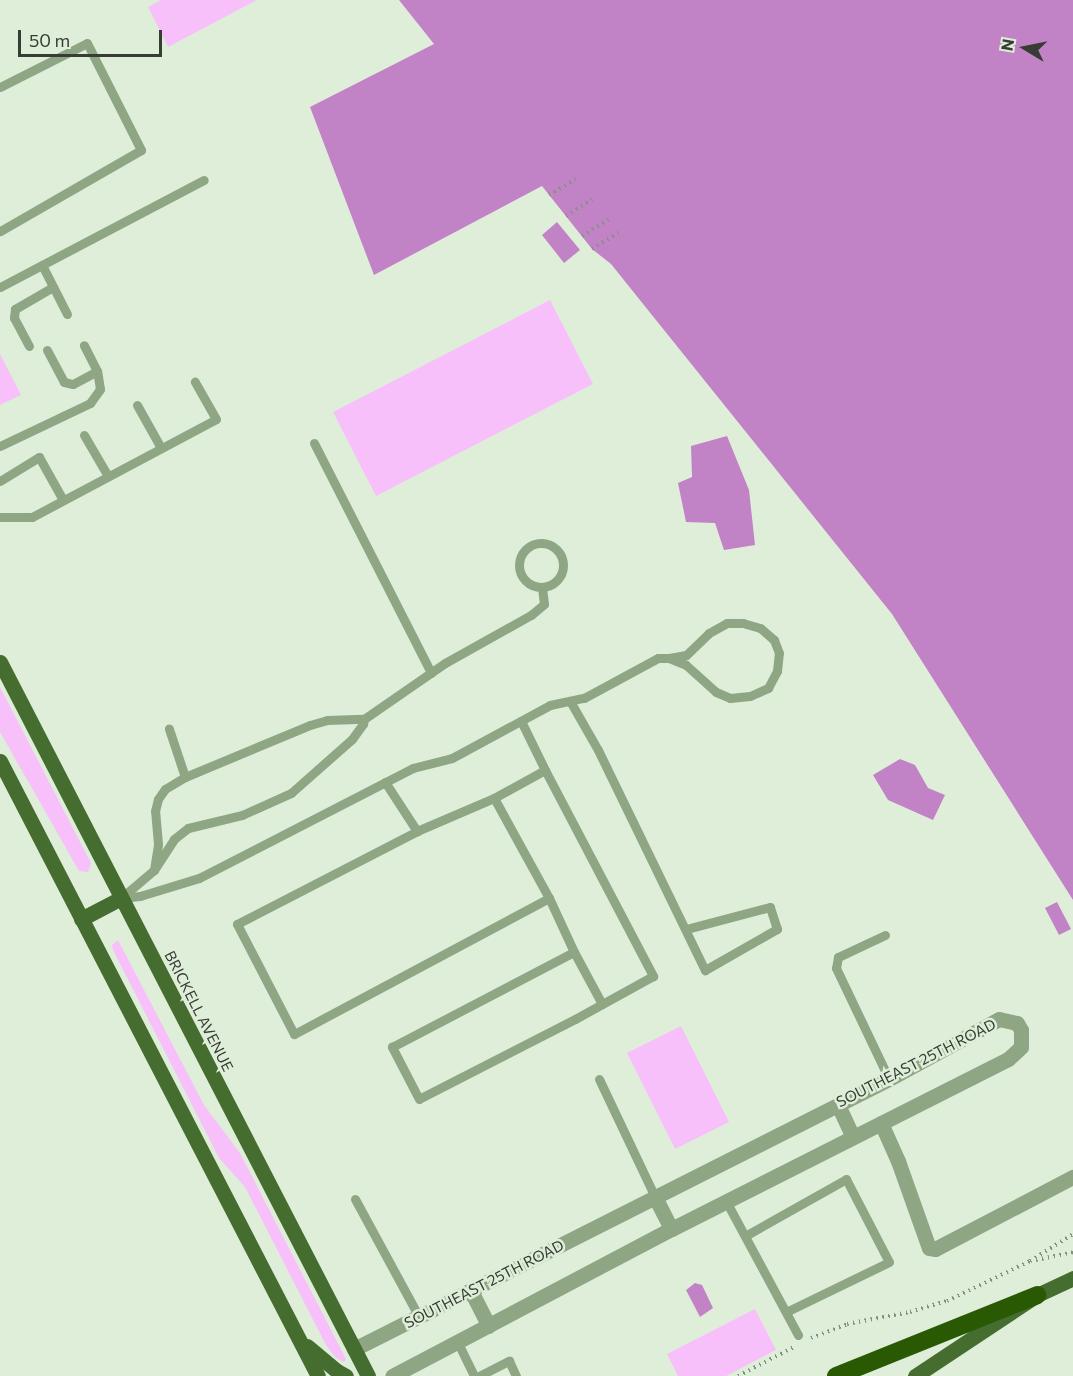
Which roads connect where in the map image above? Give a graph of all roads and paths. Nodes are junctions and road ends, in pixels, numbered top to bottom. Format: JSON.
{"nodes":[{"id":1,"x":0,"y":87,"type":"edge"},
{"id":2,"x":576,"y":179,"type":"dead end"},
{"id":3,"x":204,"y":180,"type":"dead end"},
{"id":4,"x":549,"y":195,"type":"dead end"},
{"id":5,"x":592,"y":199,"type":"dead end"},
{"id":6,"x":566,"y":216,"type":"dead end"},
{"id":7,"x":608,"y":220,"type":"dead end"},
{"id":8,"x":0,"y":231,"type":"edge"},
{"id":9,"x":618,"y":233,"type":"dead end"},
{"id":10,"x":582,"y":236,"type":"dead end"},
{"id":11,"x":592,"y":249,"type":"dead end"},
{"id":12,"x":42,"y":266,"type":"junction"},
{"id":13,"x":0,"y":287,"type":"edge"},
{"id":14,"x":53,"y":287,"type":"junction"},
{"id":15,"x":67,"y":314,"type":"dead end"},
{"id":16,"x":84,"y":345,"type":"dead end"},
{"id":17,"x":28,"y":346,"type":"dead end"},
{"id":18,"x":46,"y":350,"type":"dead end"},
{"id":19,"x":97,"y":371,"type":"junction"},
{"id":20,"x":195,"y":382,"type":"dead end"},
{"id":21,"x":137,"y":405,"type":"dead end"},
{"id":22,"x":84,"y":435,"type":"dead end"},
{"id":23,"x":314,"y":443,"type":"dead end"},
{"id":24,"x":0,"y":446,"type":"edge"},
{"id":25,"x":161,"y":448,"type":"junction"},
{"id":26,"x":108,"y":476,"type":"junction"},
{"id":27,"x":0,"y":481,"type":"edge"},
{"id":28,"x":63,"y":500,"type":"junction"},
{"id":29,"x":0,"y":517,"type":"edge"},
{"id":30,"x":542,"y":588,"type":"junction"},
{"id":31,"x":669,"y":658,"type":"junction"},
{"id":32,"x":0,"y":662,"type":"edge"},
{"id":33,"x":431,"y":673,"type":"junction"},
{"id":34,"x":570,"y":701,"type":"junction"},
{"id":35,"x":364,"y":719,"type":"junction"},
{"id":36,"x":521,"y":721,"type":"junction"},
{"id":37,"x":169,"y":729,"type":"dead end"},
{"id":38,"x":0,"y":761,"type":"edge"},
{"id":39,"x":545,"y":771,"type":"junction"},
{"id":40,"x":185,"y":777,"type":"junction"},
{"id":41,"x":385,"y":782,"type":"junction"},
{"id":42,"x":494,"y":798,"type":"junction"},
{"id":43,"x":417,"y":831,"type":"junction"},
{"id":44,"x":154,"y":870,"type":"junction"},
{"id":45,"x":121,"y":898,"type":"junction"},
{"id":46,"x":549,"y":898,"type":"junction"},
{"id":47,"x":81,"y":919,"type":"junction"},
{"id":48,"x":687,"y":929,"type":"junction"},
{"id":49,"x":885,"y":935,"type":"dead end"},
{"id":50,"x":574,"y":952,"type":"junction"},
{"id":51,"x":602,"y":1004,"type":"junction"},
{"id":52,"x":889,"y":1078,"type":"junction"},
{"id":53,"x":599,"y":1079,"type":"dead end"},
{"id":54,"x":838,"y":1105,"type":"junction"},
{"id":55,"x":881,"y":1123,"type":"junction"},
{"id":56,"x":853,"y":1137,"type":"junction"},
{"id":57,"x":1073,"y":1177,"type":"edge"},
{"id":58,"x":655,"y":1197,"type":"junction"},
{"id":59,"x":355,"y":1199,"type":"dead end"},
{"id":60,"x":727,"y":1203,"type":"junction"},
{"id":61,"x":671,"y":1229,"type":"junction"},
{"id":62,"x":1073,"y":1234,"type":"edge"},
{"id":63,"x":745,"y":1236,"type":"junction"},
{"id":64,"x":1073,"y":1252,"type":"edge"},
{"id":65,"x":1030,"y":1261,"type":"junction"},
{"id":66,"x":1073,"y":1278,"type":"edge"},
{"id":67,"x":471,"y":1291,"type":"junction"},
{"id":68,"x":1037,"y":1295,"type":"junction"},
{"id":69,"x":786,"y":1312,"type":"junction"},
{"id":70,"x":418,"y":1317,"type":"junction"},
{"id":71,"x":489,"y":1326,"type":"junction"},
{"id":72,"x":808,"y":1339,"type":"dead end"},
{"id":73,"x":301,"y":1340,"type":"junction"},
{"id":74,"x":798,"y":1340,"type":"joint"},
{"id":75,"x":458,"y":1343,"type":"junction"},
{"id":76,"x":354,"y":1349,"type":"junction"},
{"id":77,"x":318,"y":1376,"type":"edge"},
{"id":78,"x":346,"y":1376,"type":"edge"},
{"id":79,"x":368,"y":1376,"type":"edge"},
{"id":80,"x":392,"y":1376,"type":"edge"},
{"id":81,"x":474,"y":1376,"type":"edge"},
{"id":82,"x":479,"y":1376,"type":"edge"},
{"id":83,"x":516,"y":1376,"type":"edge"},
{"id":84,"x":738,"y":1376,"type":"edge"},
{"id":85,"x":836,"y":1376,"type":"edge"},
{"id":86,"x":915,"y":1376,"type":"edge"}],
"edges":[{"from":1,"to":8,"type":"lane"},
{"from":2,"to":4,"type":"path"},
{"from":3,"to":12,"type":"lane"},
{"from":5,"to":6,"type":"path"},
{"from":7,"to":10,"type":"path"},
{"from":9,"to":11,"type":"path"},
{"from":12,"to":13,"type":"lane"},
{"from":12,"to":14,"type":"lane"},
{"from":14,"to":15,"type":"lane"},
{"from":14,"to":17,"type":"lane"},
{"from":16,"to":19,"type":"lane"},
{"from":18,"to":19,"type":"lane"},
{"from":19,"to":24,"type":"lane"},
{"from":20,"to":25,"type":"lane"},
{"from":21,"to":25,"type":"lane"},
{"from":22,"to":26,"type":"lane"},
{"from":23,"to":33,"type":"lane"},
{"from":25,"to":26,"type":"lane"},
{"from":26,"to":28,"type":"lane"},
{"from":27,"to":28,"type":"lane"},
{"from":28,"to":29,"type":"lane"},
{"from":30,"to":30,"type":"lane"},
{"from":30,"to":33,"type":"lane"},
{"from":31,"to":31,"type":"lane"},
{"from":31,"to":34,"type":"lane"},
{"from":32,"to":45,"type":"main road","name":"BRICKELL AVENUE"},
{"from":33,"to":35,"type":"lane"},
{"from":34,"to":36,"type":"lane"},
{"from":34,"to":48,"type":"lane"},
{"from":35,"to":40,"type":"lane"},
{"from":35,"to":44,"type":"lane"},
{"from":36,"to":39,"type":"lane"},
{"from":36,"to":41,"type":"lane"},
{"from":37,"to":40,"type":"lane"},
{"from":38,"to":47,"type":"main road"},
{"from":39,"to":42,"type":"lane"},
{"from":39,"to":51,"type":"lane"},
{"from":40,"to":44,"type":"lane"},
{"from":41,"to":43,"type":"lane"},
{"from":41,"to":45,"type":"lane"},
{"from":42,"to":43,"type":"lane"},
{"from":42,"to":46,"type":"lane"},
{"from":43,"to":46,"type":"lane"},
{"from":44,"to":45,"type":"lane"},
{"from":45,"to":47,"type":"main road"},
{"from":45,"to":76,"type":"main road","name":"BRICKELL AVENUE"},
{"from":46,"to":50,"type":"lane"},
{"from":47,"to":73,"type":"main road"},
{"from":48,"to":48,"type":"lane"},
{"from":49,"to":52,"type":"lane"},
{"from":50,"to":51,"type":"lane"},
{"from":50,"to":51,"type":"lane"},
{"from":52,"to":54,"type":"street","name":"SOUTHEAST 25TH ROAD"},
{"from":52,"to":55,"type":"street","name":"SOUTHEAST 25TH ROAD"},
{"from":53,"to":58,"type":"lane"},
{"from":54,"to":56,"type":"street"},
{"from":54,"to":58,"type":"street","name":"SOUTHEAST 25TH ROAD"},
{"from":55,"to":56,"type":"street","name":"SOUTHEAST 25TH ROAD"},
{"from":55,"to":57,"type":"street"},
{"from":56,"to":60,"type":"street","name":"SOUTHEAST 25TH ROAD"},
{"from":58,"to":61,"type":"street"},
{"from":58,"to":67,"type":"street","name":"SOUTHEAST 25TH ROAD"},
{"from":59,"to":70,"type":"lane"},
{"from":60,"to":61,"type":"street","name":"SOUTHEAST 25TH ROAD"},
{"from":60,"to":63,"type":"lane"},
{"from":61,"to":71,"type":"street","name":"SOUTHEAST 25TH ROAD"},
{"from":62,"to":65,"type":"path"},
{"from":63,"to":69,"type":"lane"},
{"from":63,"to":69,"type":"lane"},
{"from":64,"to":65,"type":"path"},
{"from":65,"to":72,"type":"path"},
{"from":66,"to":68,"type":"main road"},
{"from":67,"to":70,"type":"street","name":"SOUTHEAST 25TH ROAD"},
{"from":67,"to":71,"type":"street"},
{"from":68,"to":85,"type":"highway"},
{"from":68,"to":86,"type":"main road"},
{"from":69,"to":74,"type":"lane"},
{"from":70,"to":76,"type":"street","name":"SOUTHEAST 25TH ROAD"},
{"from":71,"to":75,"type":"street","name":"SOUTHEAST 25TH ROAD"},
{"from":73,"to":77,"type":"main road"},
{"from":73,"to":78,"type":"main road"},
{"from":74,"to":84,"type":"path"},
{"from":75,"to":80,"type":"street","name":"SOUTHEAST 25TH ROAD"},
{"from":75,"to":81,"type":"lane"},
{"from":76,"to":79,"type":"main road","name":"BRICKELL AVENUE"},
{"from":82,"to":83,"type":"lane"}]}
